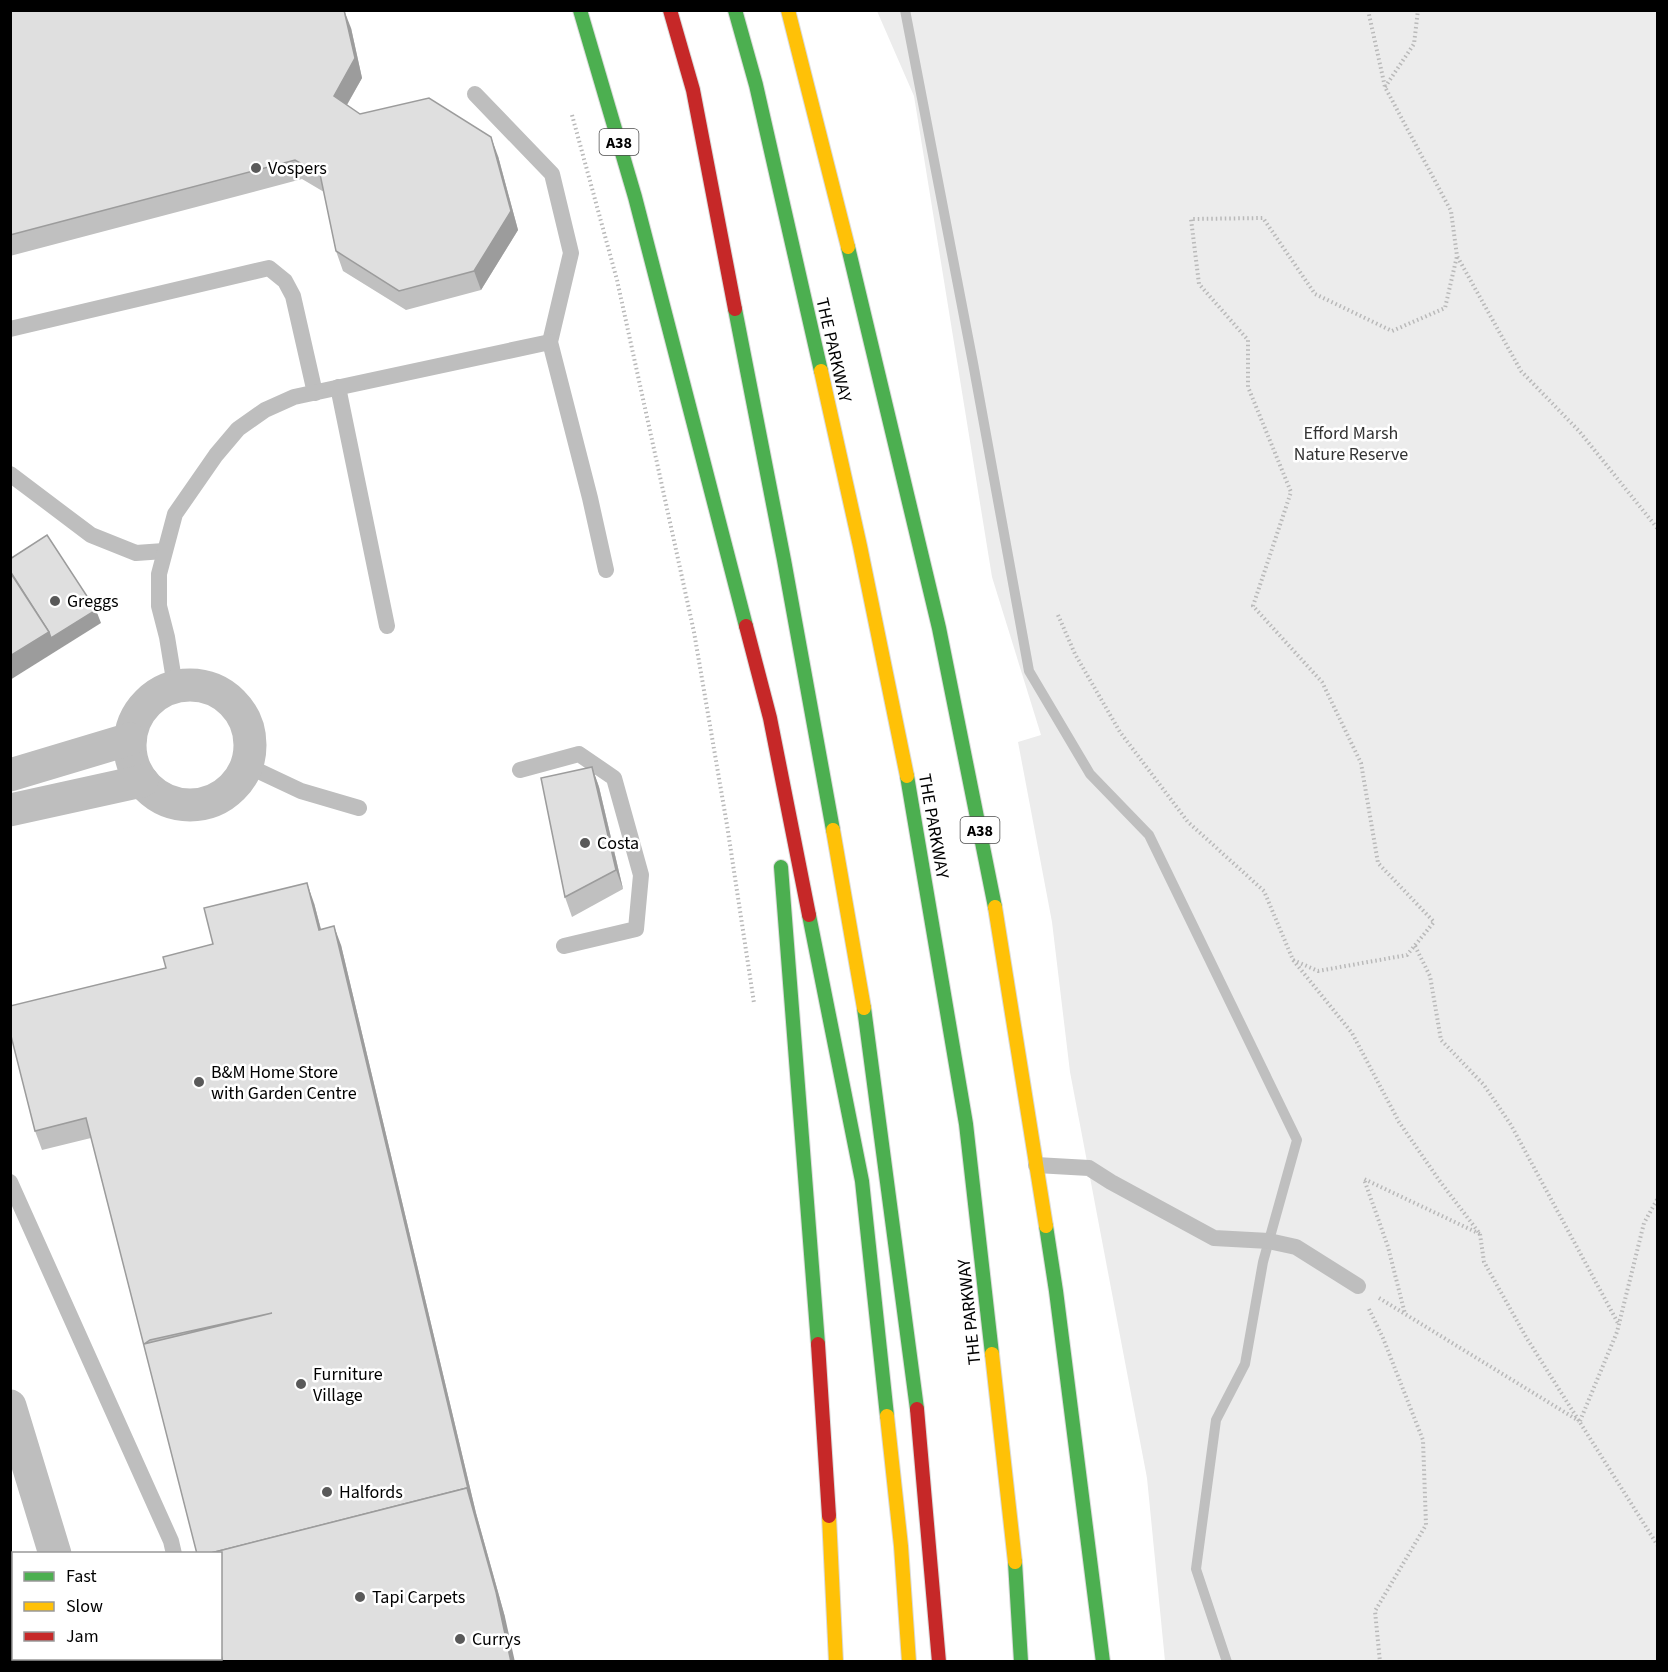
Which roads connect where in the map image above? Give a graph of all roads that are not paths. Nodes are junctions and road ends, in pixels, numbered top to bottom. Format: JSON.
{"nodes":[{"id":1,"x":580,"y":10,"type":"edge"},
{"id":2,"x":670,"y":10,"type":"edge"},
{"id":3,"x":735,"y":10,"type":"edge"},
{"id":4,"x":788,"y":10,"type":"edge"},
{"id":5,"x":475,"y":94,"type":"dead end"},
{"id":6,"x":10,"y":329,"type":"edge"},
{"id":7,"x":550,"y":342,"type":"junction"},
{"id":8,"x":338,"y":387,"type":"junction"},
{"id":9,"x":315,"y":393,"type":"junction"},
{"id":10,"x":10,"y":474,"type":"edge"},
{"id":11,"x":164,"y":550,"type":"junction"},
{"id":12,"x":606,"y":570,"type":"dead end"},
{"id":13,"x":387,"y":626,"type":"dead end"},
{"id":14,"x":175,"y":686,"type":"junction"},
{"id":15,"x":770,"y":718,"type":"junction"},
{"id":16,"x":130,"y":739,"type":"junction"},
{"id":17,"x":248,"y":765,"type":"junction"},
{"id":18,"x":520,"y":770,"type":"dead end"},
{"id":19,"x":10,"y":775,"type":"edge"},
{"id":20,"x":142,"y":781,"type":"junction"},
{"id":21,"x":359,"y":808,"type":"dead end"},
{"id":22,"x":10,"y":810,"type":"edge"},
{"id":23,"x":564,"y":946,"type":"dead end"},
{"id":24,"x":1036,"y":1165,"type":"junction"},
{"id":25,"x":10,"y":1182,"type":"edge"},
{"id":26,"x":1358,"y":1286,"type":"road end"},
{"id":27,"x":10,"y":1406,"type":"edge"},
{"id":28,"x":55,"y":1552,"type":"edge"},
{"id":29,"x":174,"y":1552,"type":"edge"},
{"id":30,"x":1017,"y":1578,"type":"junction"},
{"id":31,"x":836,"y":1662,"type":"edge"},
{"id":32,"x":909,"y":1662,"type":"edge"},
{"id":33,"x":939,"y":1662,"type":"edge"},
{"id":34,"x":1021,"y":1662,"type":"edge"},
{"id":35,"x":1033,"y":1662,"type":"edge"},
{"id":36,"x":1103,"y":1662,"type":"edge"}],
"edges":[{"from":1,"to":15,"type":"highway","number":"A38"},
{"from":2,"to":33,"type":"highway"},
{"from":3,"to":30,"type":"highway","name":"THE PARKWAY"},
{"from":4,"to":24,"type":"highway","number":"A38"},
{"from":5,"to":7,"type":"lane"},
{"from":6,"to":9,"type":"lane"},
{"from":7,"to":8,"type":"lane"},
{"from":7,"to":12,"type":"lane"},
{"from":8,"to":9,"type":"lane"},
{"from":8,"to":13,"type":"lane"},
{"from":9,"to":11,"type":"lane"},
{"from":10,"to":11,"type":"lane"},
{"from":11,"to":14,"type":"lane"},
{"from":14,"to":16,"type":"street"},
{"from":14,"to":17,"type":"street"},
{"from":15,"to":31,"type":"highway","number":"A38"},
{"from":15,"to":32,"type":"highway","number":"A38"},
{"from":16,"to":19,"type":"street"},
{"from":16,"to":20,"type":"street"},
{"from":17,"to":20,"type":"street"},
{"from":17,"to":21,"type":"lane"},
{"from":18,"to":23,"type":"lane"},
{"from":20,"to":22,"type":"street"},
{"from":24,"to":26,"type":"lane"},
{"from":24,"to":36,"type":"highway","number":"A38"},
{"from":25,"to":29,"type":"lane"},
{"from":27,"to":28,"type":"street"},
{"from":30,"to":34,"type":"highway","name":"THE PARKWAY"},
{"from":30,"to":35,"type":"highway"}]}
